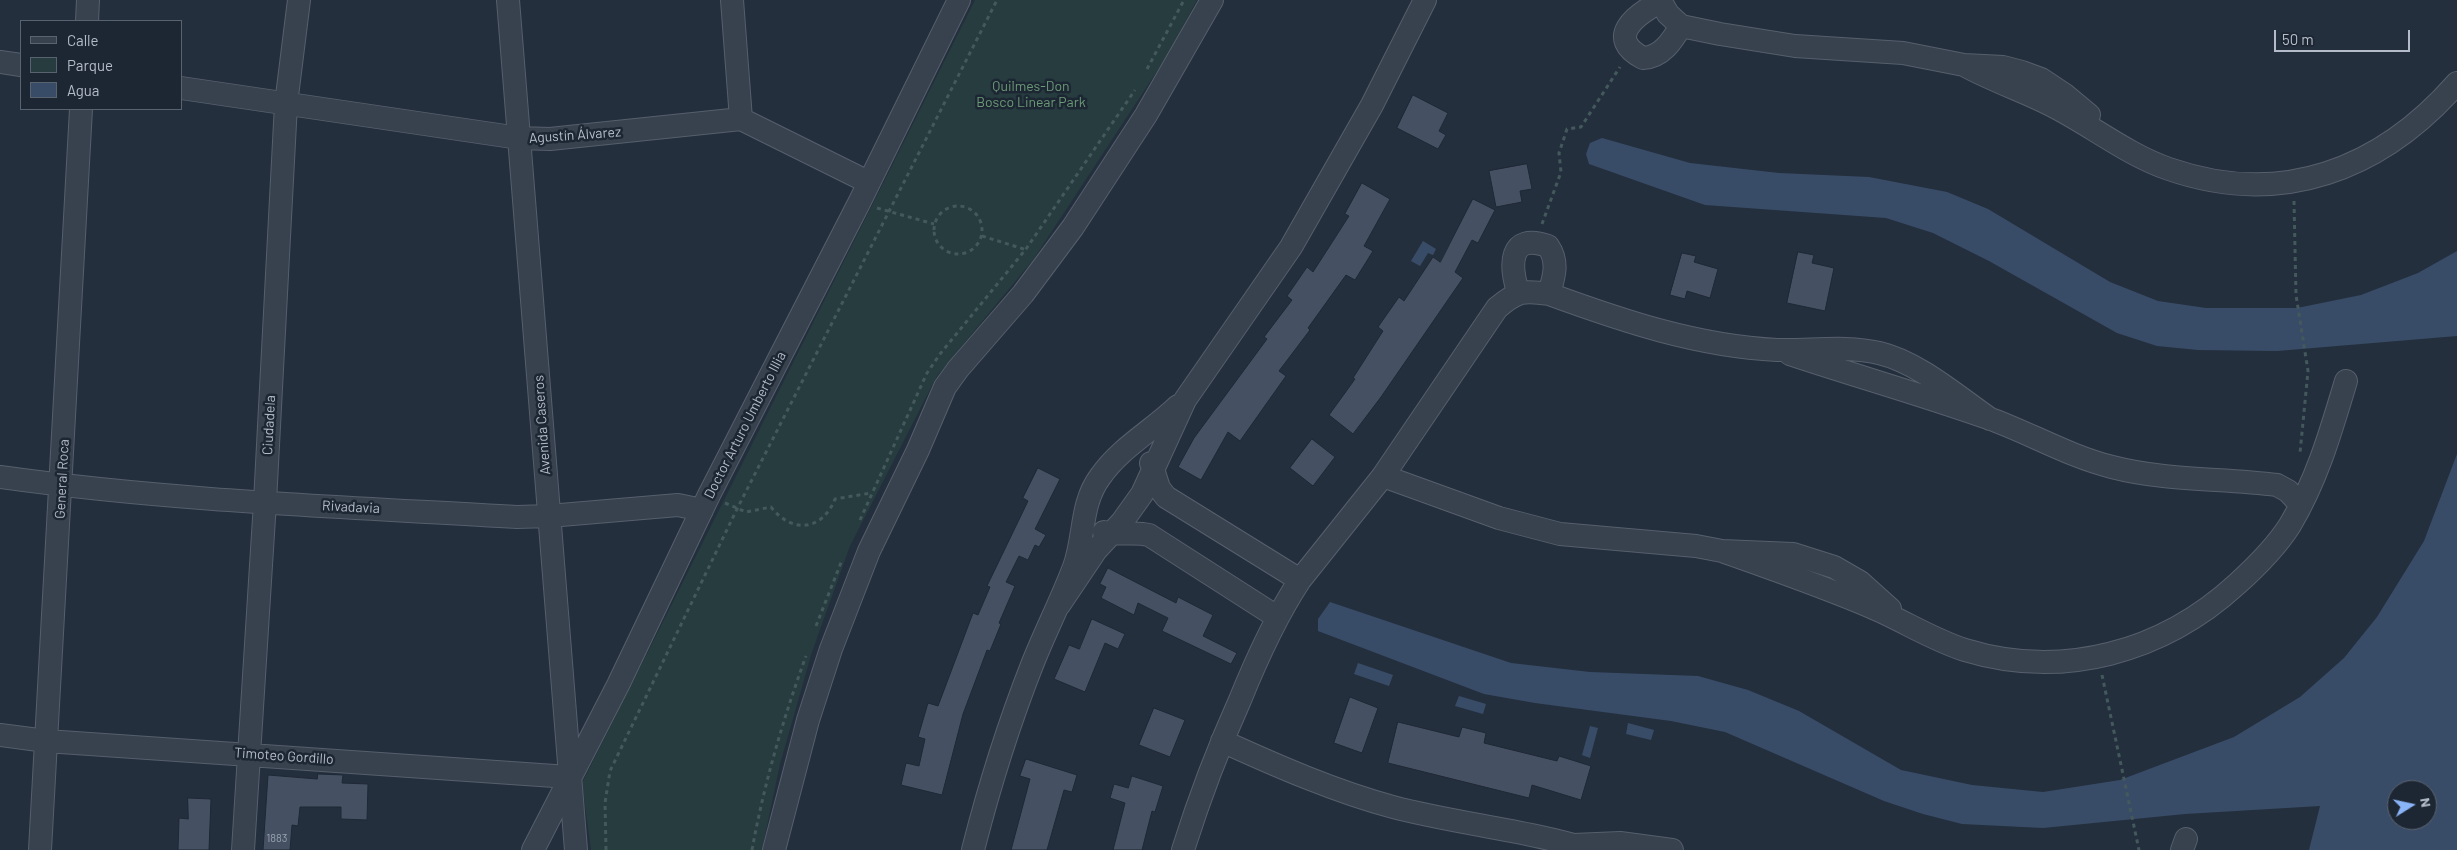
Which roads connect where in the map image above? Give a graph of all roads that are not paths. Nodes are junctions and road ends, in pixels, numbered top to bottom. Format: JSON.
{"nodes":[{"id":1,"x":88,"y":0,"type":"edge"},
{"id":2,"x":299,"y":0,"type":"edge"},
{"id":3,"x":508,"y":0,"type":"edge"},
{"id":4,"x":732,"y":0,"type":"edge"},
{"id":5,"x":959,"y":0,"type":"edge"},
{"id":6,"x":1212,"y":0,"type":"edge"},
{"id":7,"x":1425,"y":0,"type":"edge"},
{"id":8,"x":1660,"y":1,"type":"edge"},
{"id":9,"x":87,"y":20,"type":"edge"},
{"id":10,"x":1680,"y":26,"type":"junction"},
{"id":11,"x":0,"y":62,"type":"edge"},
{"id":12,"x":20,"y":64,"type":"edge"},
{"id":13,"x":2457,"y":84,"type":"edge"},
{"id":14,"x":182,"y":88,"type":"edge"},
{"id":15,"x":286,"y":104,"type":"junction"},
{"id":16,"x":81,"y":110,"type":"edge"},
{"id":17,"x":741,"y":119,"type":"junction"},
{"id":18,"x":519,"y":138,"type":"junction"},
{"id":19,"x":868,"y":182,"type":"junction"},
{"id":20,"x":1518,"y":292,"type":"junction"},
{"id":21,"x":1549,"y":294,"type":"junction"},
{"id":22,"x":2346,"y":381,"type":"dead end"},
{"id":23,"x":1184,"y":400,"type":"junction"},
{"id":24,"x":1127,"y":446,"type":"junction"},
{"id":25,"x":1154,"y":470,"type":"junction"},
{"id":26,"x":0,"y":476,"type":"edge"},
{"id":27,"x":1384,"y":476,"type":"junction"},
{"id":28,"x":61,"y":486,"type":"junction"},
{"id":29,"x":266,"y":502,"type":"junction"},
{"id":30,"x":705,"y":503,"type":"junction"},
{"id":31,"x":2301,"y":505,"type":"junction"},
{"id":32,"x":1084,"y":514,"type":"junction"},
{"id":33,"x":549,"y":516,"type":"junction"},
{"id":34,"x":1111,"y":534,"type":"junction"},
{"id":35,"x":1300,"y":580,"type":"junction"},
{"id":36,"x":1059,"y":605,"type":"junction"},
{"id":37,"x":1277,"y":617,"type":"junction"},
{"id":38,"x":0,"y":735,"type":"edge"},
{"id":39,"x":46,"y":741,"type":"junction"},
{"id":40,"x":1222,"y":741,"type":"junction"},
{"id":41,"x":249,"y":754,"type":"junction"},
{"id":42,"x":569,"y":776,"type":"junction"},
{"id":43,"x":1582,"y":847,"type":"edge"},
{"id":44,"x":40,"y":850,"type":"edge"},
{"id":45,"x":243,"y":850,"type":"edge"},
{"id":46,"x":533,"y":850,"type":"edge"},
{"id":47,"x":576,"y":850,"type":"edge"},
{"id":48,"x":774,"y":850,"type":"edge"},
{"id":49,"x":972,"y":850,"type":"edge"},
{"id":50,"x":1183,"y":850,"type":"edge"},
{"id":51,"x":1672,"y":850,"type":"edge"}],
"edges":[{"from":1,"to":9,"type":"street"},
{"from":2,"to":15,"type":"street","name":"Ciudadela"},
{"from":3,"to":18,"type":"street","name":"Avenida Caseros"},
{"from":4,"to":17,"type":"street"},
{"from":5,"to":19,"type":"street","name":"Doctor Arturo Umberto Illia"},
{"from":6,"to":48,"type":"street"},
{"from":7,"to":23,"type":"street"},
{"from":8,"to":10,"type":"street"},
{"from":8,"to":10,"type":"street"},
{"from":10,"to":13,"type":"street"},
{"from":11,"to":12,"type":"street"},
{"from":14,"to":15,"type":"street","name":"Agustín Álvarez"},
{"from":15,"to":18,"type":"street","name":"Agustín Álvarez"},
{"from":15,"to":29,"type":"street","name":"Ciudadela"},
{"from":16,"to":28,"type":"street","name":"General Roca"},
{"from":17,"to":18,"type":"street","name":"Agustín Álvarez"},
{"from":17,"to":19,"type":"street"},
{"from":18,"to":33,"type":"street","name":"Avenida Caseros"},
{"from":19,"to":30,"type":"street","name":"Doctor Arturo Umberto Illia"},
{"from":20,"to":21,"type":"street"},
{"from":20,"to":21,"type":"street"},
{"from":20,"to":27,"type":"street"},
{"from":21,"to":31,"type":"street"},
{"from":22,"to":31,"type":"street"},
{"from":23,"to":24,"type":"street"},
{"from":23,"to":25,"type":"street"},
{"from":24,"to":25,"type":"street"},
{"from":24,"to":32,"type":"street"},
{"from":25,"to":34,"type":"street"},
{"from":25,"to":35,"type":"street"},
{"from":26,"to":28,"type":"street","name":"Rivadavia"},
{"from":27,"to":31,"type":"street"},
{"from":27,"to":35,"type":"street"},
{"from":28,"to":29,"type":"street","name":"Rivadavia"},
{"from":28,"to":39,"type":"street","name":"General Roca"},
{"from":29,"to":33,"type":"street","name":"Rivadavia"},
{"from":29,"to":41,"type":"street","name":"Ciudadela"},
{"from":30,"to":33,"type":"street","name":"Rivadavia"},
{"from":30,"to":42,"type":"street","name":"Doctor Arturo Umberto Illia"},
{"from":32,"to":34,"type":"street"},
{"from":32,"to":36,"type":"street"},
{"from":33,"to":42,"type":"street","name":"Avenida Caseros"},
{"from":34,"to":36,"type":"street"},
{"from":34,"to":37,"type":"street"},
{"from":35,"to":37,"type":"street"},
{"from":36,"to":49,"type":"street"},
{"from":37,"to":40,"type":"street"},
{"from":38,"to":39,"type":"street","name":"Timoteo Gordillo"},
{"from":39,"to":41,"type":"street","name":"Timoteo Gordillo"},
{"from":39,"to":44,"type":"street","name":"General Roca"},
{"from":40,"to":43,"type":"street"},
{"from":40,"to":50,"type":"street"},
{"from":41,"to":42,"type":"street","name":"Timoteo Gordillo"},
{"from":41,"to":45,"type":"street","name":"Ciudadela"},
{"from":42,"to":46,"type":"street","name":"Doctor Arturo Umberto Illia"},
{"from":42,"to":47,"type":"street","name":"Avenida Caseros"},
{"from":43,"to":51,"type":"street"}]}
